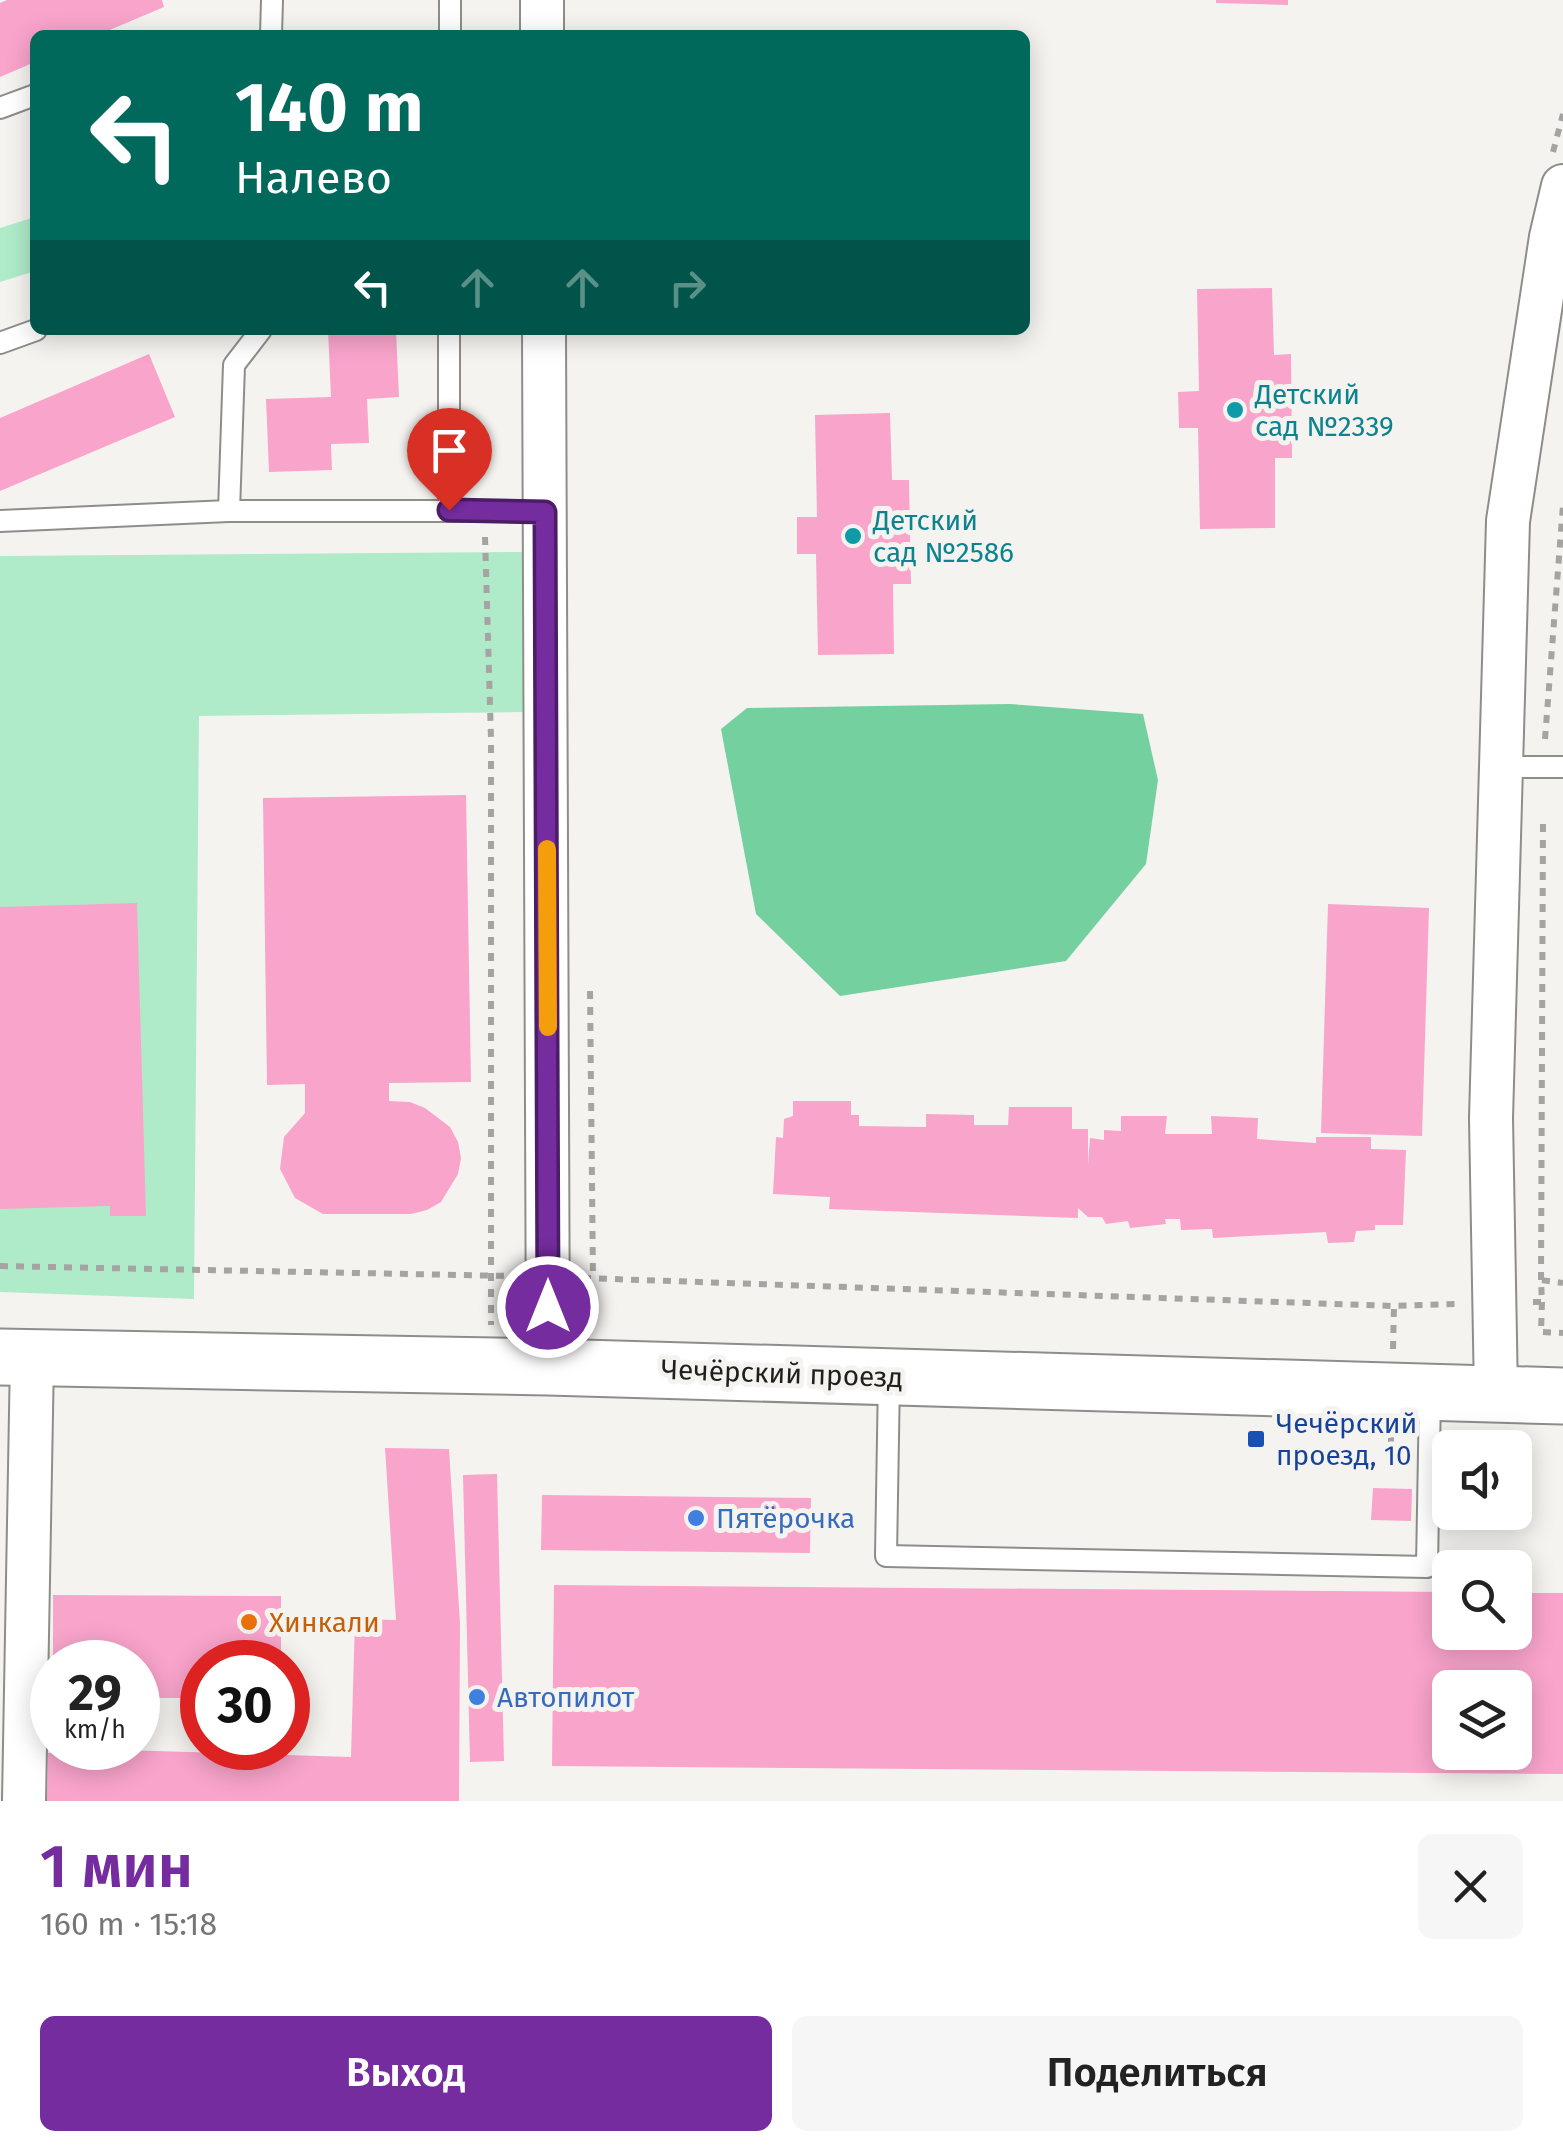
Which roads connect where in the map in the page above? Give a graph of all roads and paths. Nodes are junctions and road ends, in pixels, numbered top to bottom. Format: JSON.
{"nodes":[{"id":1,"x":272,"y":0,"type":"edge"},
{"id":2,"x":450,"y":0,"type":"edge"},
{"id":3,"x":542,"y":0,"type":"edge"},
{"id":4,"x":271,"y":30,"type":"edge"},
{"id":5,"x":450,"y":30,"type":"edge"},
{"id":6,"x":542,"y":30,"type":"edge"},
{"id":7,"x":30,"y":97,"type":"edge"},
{"id":8,"x":0,"y":108,"type":"edge"},
{"id":9,"x":1563,"y":186,"type":"edge"},
{"id":10,"x":1557,"y":238,"type":"edge"},
{"id":11,"x":30,"y":332,"type":"edge"},
{"id":12,"x":256,"y":335,"type":"edge"},
{"id":13,"x":449,"y":335,"type":"edge"},
{"id":14,"x":544,"y":335,"type":"edge"},
{"id":15,"x":0,"y":343,"type":"edge"},
{"id":16,"x":1563,"y":504,"type":"edge"},
{"id":17,"x":449,"y":510,"type":"junction"},
{"id":18,"x":229,"y":511,"type":"junction"},
{"id":19,"x":485,"y":511,"type":"junction"},
{"id":20,"x":545,"y":512,"type":"junction"},
{"id":21,"x":0,"y":521,"type":"edge"},
{"id":22,"x":1500,"y":767,"type":"junction"},
{"id":23,"x":1553,"y":767,"type":"edge"},
{"id":24,"x":0,"y":1266,"type":"edge"},
{"id":25,"x":491,"y":1276,"type":"junction"},
{"id":26,"x":549,"y":1277,"type":"junction"},
{"id":27,"x":1541,"y":1280,"type":"junction"},
{"id":28,"x":1563,"y":1283,"type":"edge"},
{"id":29,"x":1542,"y":1302,"type":"junction"},
{"id":30,"x":1494,"y":1303,"type":"junction"},
{"id":31,"x":1563,"y":1333,"type":"edge"},
{"id":32,"x":16,"y":1358,"type":"edge"},
{"id":33,"x":492,"y":1366,"type":"junction"},
{"id":34,"x":548,"y":1366,"type":"junction"},
{"id":35,"x":890,"y":1376,"type":"junction"},
{"id":36,"x":1430,"y":1392,"type":"junction"},
{"id":37,"x":1496,"y":1394,"type":"junction"},
{"id":38,"x":1563,"y":1396,"type":"edge"},
{"id":39,"x":14,"y":1604,"type":"edge"},
{"id":40,"x":24,"y":1801,"type":"edge"}],
"edges":[{"from":1,"to":4,"type":"lane"},
{"from":2,"to":5,"type":"lane"},
{"from":3,"to":6,"type":"street"},
{"from":7,"to":8,"type":"lane"},
{"from":9,"to":10,"type":"street"},
{"from":10,"to":22,"type":"street"},
{"from":11,"to":15,"type":"lane"},
{"from":12,"to":18,"type":"lane"},
{"from":13,"to":17,"type":"lane"},
{"from":14,"to":20,"type":"street"},
{"from":16,"to":23,"type":"path"},
{"from":17,"to":18,"type":"lane"},
{"from":17,"to":19,"type":"lane"},
{"from":18,"to":21,"type":"lane"},
{"from":19,"to":20,"type":"lane"},
{"from":19,"to":25,"type":"path"},
{"from":20,"to":26,"type":"street"},
{"from":22,"to":23,"type":"lane"},
{"from":22,"to":30,"type":"street"},
{"from":23,"to":27,"type":"path"},
{"from":24,"to":25,"type":"path"},
{"from":25,"to":26,"type":"path"},
{"from":25,"to":33,"type":"path"},
{"from":26,"to":30,"type":"path"},
{"from":26,"to":34,"type":"street"},
{"from":27,"to":28,"type":"path"},
{"from":27,"to":29,"type":"path"},
{"from":29,"to":30,"type":"path"},
{"from":29,"to":31,"type":"path"},
{"from":30,"to":37,"type":"street"},
{"from":32,"to":33,"type":"main road","name":"Чечёрский проезд"},
{"from":32,"to":39,"type":"street"},
{"from":33,"to":34,"type":"main road","name":"Чечёрский проезд"},
{"from":34,"to":35,"type":"main road","name":"Чечёрский проезд"},
{"from":35,"to":36,"type":"main road","name":"Чечёрский проезд"},
{"from":35,"to":36,"type":"lane"},
{"from":36,"to":37,"type":"main road","name":"Чечёрский проезд"},
{"from":37,"to":38,"type":"main road","name":"Чечёрский проезд"},
{"from":39,"to":40,"type":"street"}]}
